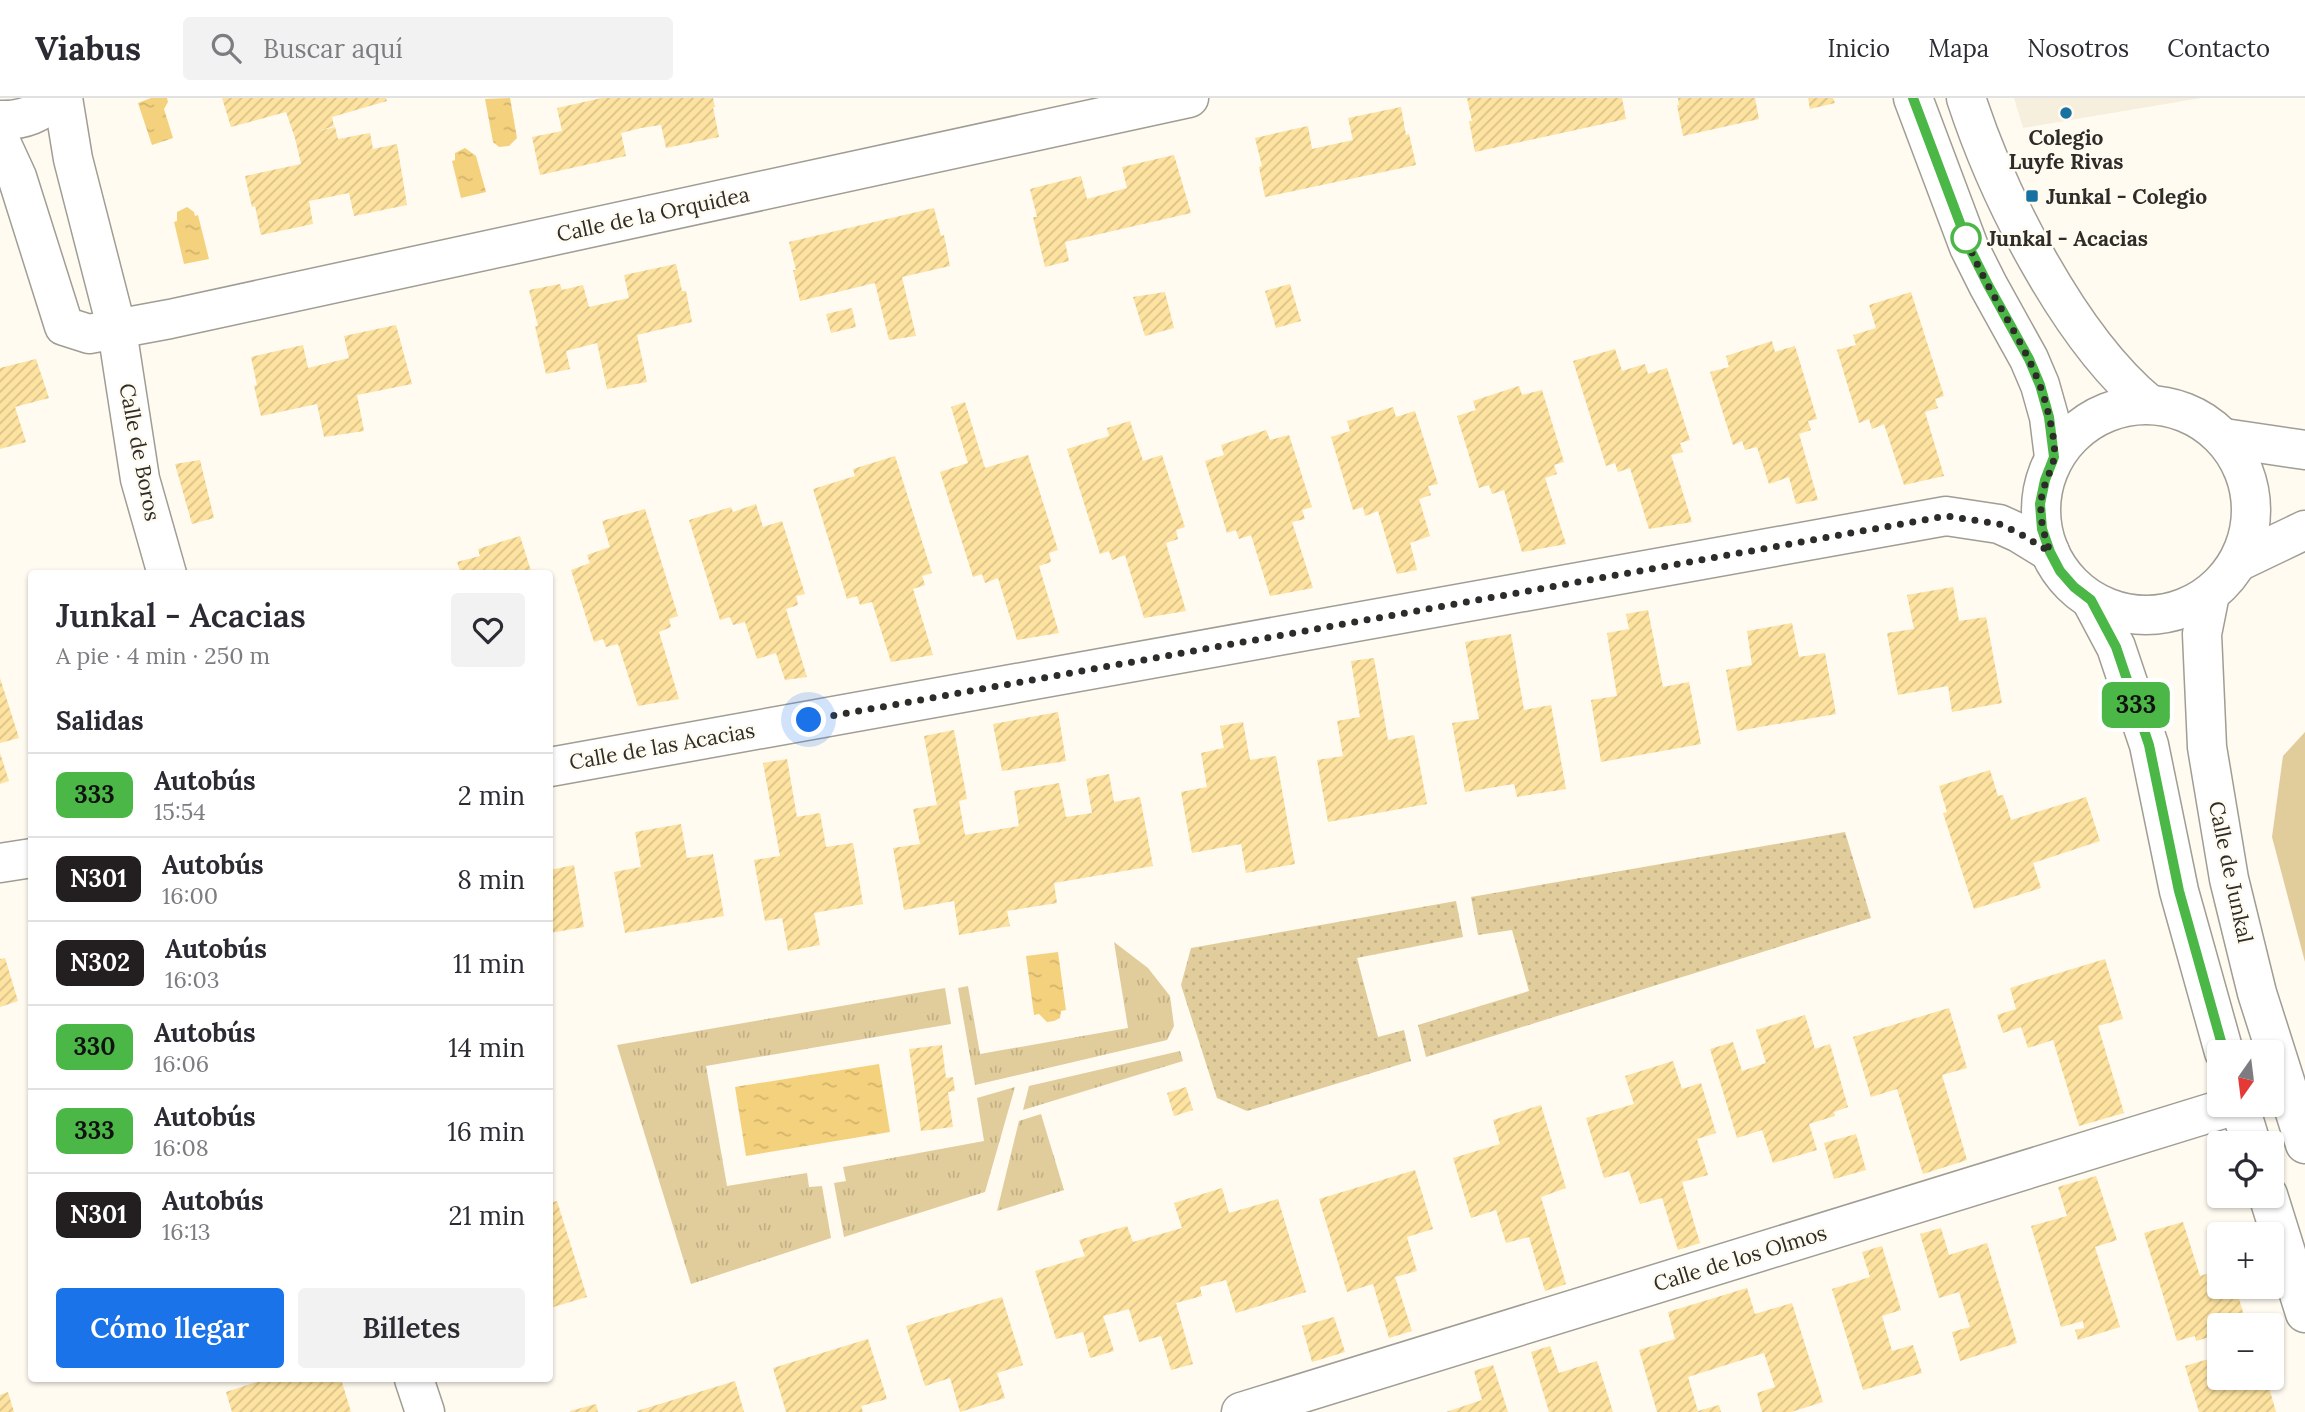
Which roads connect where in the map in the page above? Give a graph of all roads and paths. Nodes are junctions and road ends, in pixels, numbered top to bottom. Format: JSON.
{"nodes":[{"id":1,"x":60,"y":98,"type":"edge"},
{"id":2,"x":1189,"y":98,"type":"edge"},
{"id":3,"x":1913,"y":98,"type":"edge"},
{"id":4,"x":1966,"y":98,"type":"edge"},
{"id":5,"x":0,"y":120,"type":"edge"},
{"id":6,"x":0,"y":141,"type":"edge"},
{"id":7,"x":117,"y":330,"type":"junction"},
{"id":8,"x":2149,"y":404,"type":"junction"},
{"id":9,"x":2224,"y":438,"type":"junction"},
{"id":10,"x":2305,"y":450,"type":"edge"},
{"id":11,"x":2054,"y":457,"type":"junction"},
{"id":12,"x":2305,"y":530,"type":"edge"},
{"id":13,"x":2050,"y":552,"type":"junction"},
{"id":14,"x":2238,"y":562,"type":"junction"},
{"id":15,"x":166,"y":570,"type":"edge"},
{"id":16,"x":2210,"y":594,"type":"junction"},
{"id":17,"x":2091,"y":600,"type":"junction"},
{"id":18,"x":553,"y":765,"type":"edge"},
{"id":19,"x":28,"y":859,"type":"edge"},
{"id":20,"x":0,"y":863,"type":"edge"},
{"id":21,"x":2221,"y":1040,"type":"edge"},
{"id":22,"x":2207,"y":1114,"type":"edge"},
{"id":23,"x":2305,"y":1144,"type":"edge"},
{"id":24,"x":2272,"y":1208,"type":"edge"},
{"id":25,"x":2305,"y":1313,"type":"edge"},
{"id":26,"x":415,"y":1382,"type":"edge"},
{"id":27,"x":425,"y":1412,"type":"edge"},
{"id":28,"x":1241,"y":1412,"type":"edge"}],
"edges":[{"from":1,"to":5,"type":"street"},
{"from":1,"to":7,"type":"street","name":"Calle de Boros"},
{"from":2,"to":7,"type":"street","name":"Calle de la Orquidea"},
{"from":3,"to":11,"type":"street"},
{"from":4,"to":8,"type":"street"},
{"from":6,"to":7,"type":"street","name":"Calle de la Orquidea"},
{"from":7,"to":15,"type":"street","name":"Calle de Boros"},
{"from":8,"to":9,"type":"street"},
{"from":8,"to":11,"type":"street"},
{"from":9,"to":10,"type":"street"},
{"from":9,"to":14,"type":"street"},
{"from":11,"to":13,"type":"street"},
{"from":12,"to":14,"type":"street"},
{"from":13,"to":17,"type":"street"},
{"from":13,"to":18,"type":"street","name":"Calle de las Acacias"},
{"from":14,"to":16,"type":"street"},
{"from":16,"to":17,"type":"street"},
{"from":16,"to":23,"type":"street","name":"Calle de Junkal"},
{"from":17,"to":21,"type":"street"},
{"from":19,"to":20,"type":"street"},
{"from":22,"to":28,"type":"street","name":"Calle de los Olmos"},
{"from":24,"to":25,"type":"street"},
{"from":26,"to":27,"type":"street"}]}
